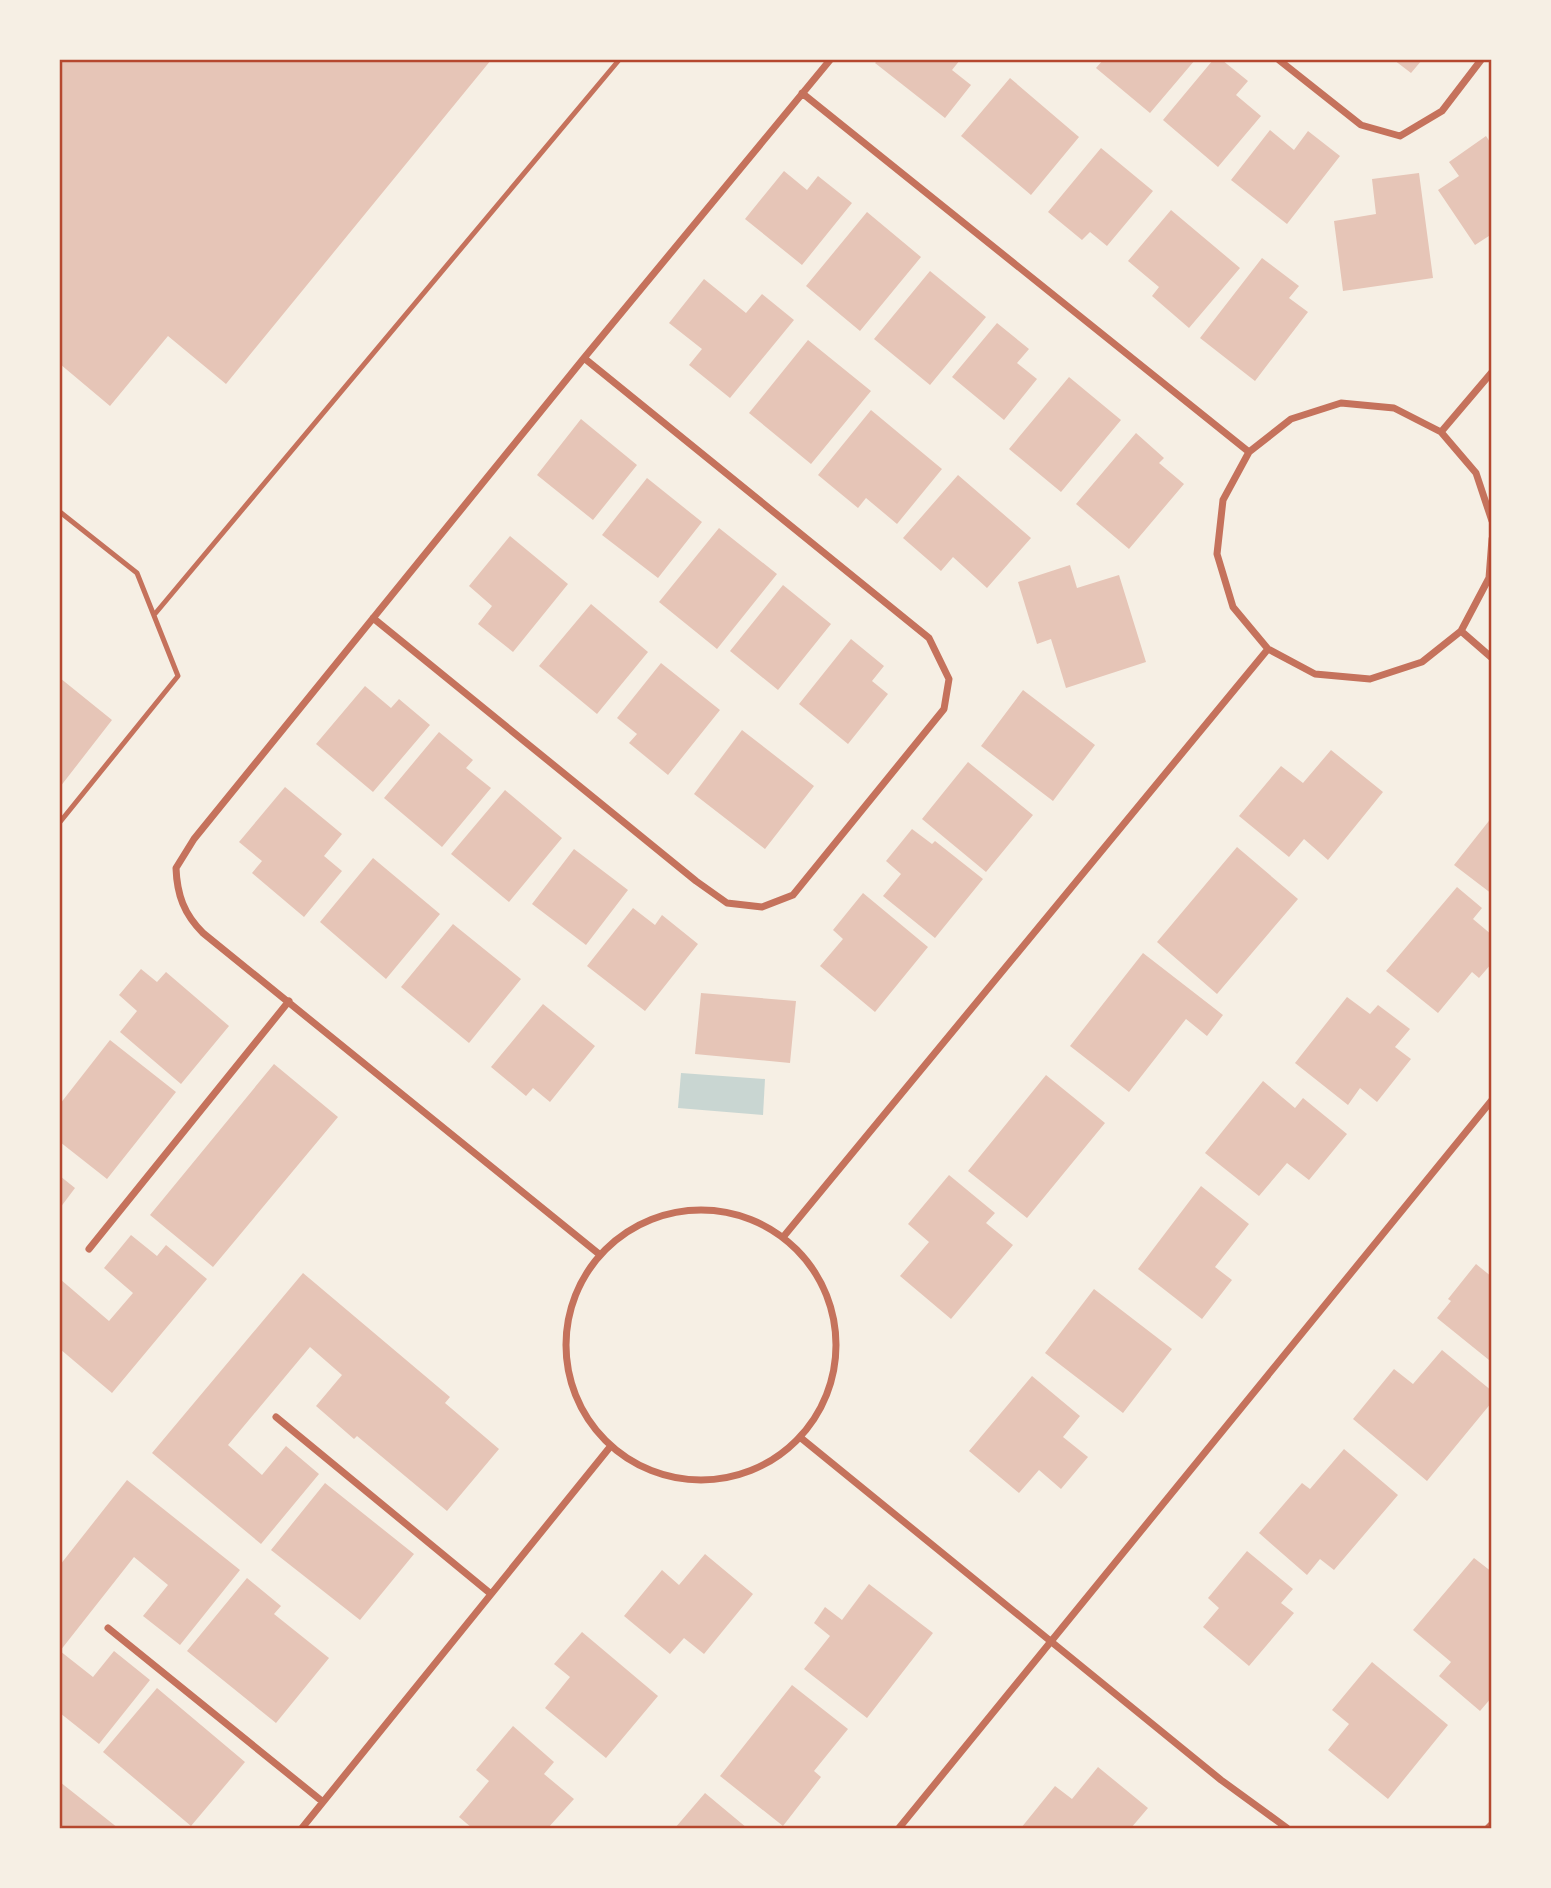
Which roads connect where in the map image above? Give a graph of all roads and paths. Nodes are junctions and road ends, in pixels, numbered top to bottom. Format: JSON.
{"nodes":[{"id":1,"x":619,"y":60,"type":"edge"},
{"id":2,"x":830,"y":60,"type":"edge"},
{"id":3,"x":1279,"y":60,"type":"edge"},
{"id":4,"x":1481,"y":60,"type":"edge"},
{"id":5,"x":802,"y":93,"type":"junction"},
{"id":6,"x":584,"y":358,"type":"junction"},
{"id":7,"x":1492,"y":372,"type":"edge"},
{"id":8,"x":1441,"y":432,"type":"junction"},
{"id":9,"x":1249,"y":452,"type":"junction"},
{"id":10,"x":60,"y":512,"type":"edge"},
{"id":11,"x":1492,"y":521,"type":"edge"},
{"id":12,"x":1492,"y":539,"type":"edge"},
{"id":13,"x":153,"y":615,"type":"junction"},
{"id":14,"x":373,"y":618,"type":"junction"},
{"id":15,"x":1461,"y":631,"type":"junction"},
{"id":16,"x":1268,"y":649,"type":"junction"},
{"id":17,"x":1492,"y":658,"type":"edge"},
{"id":18,"x":60,"y":822,"type":"edge"},
{"id":19,"x":289,"y":1001,"type":"junction"},
{"id":20,"x":1492,"y":1100,"type":"edge"},
{"id":21,"x":784,"y":1236,"type":"junction"},
{"id":22,"x":89,"y":1249,"type":"dead end"},
{"id":23,"x":599,"y":1254,"type":"junction"},
{"id":24,"x":276,"y":1417,"type":"dead end"},
{"id":25,"x":801,"y":1438,"type":"junction"},
{"id":26,"x":610,"y":1447,"type":"junction"},
{"id":27,"x":491,"y":1594,"type":"junction"},
{"id":28,"x":108,"y":1628,"type":"dead end"},
{"id":29,"x":1052,"y":1642,"type":"junction"},
{"id":30,"x":323,"y":1802,"type":"junction"},
{"id":31,"x":1492,"y":1824,"type":"edge"},
{"id":32,"x":302,"y":1829,"type":"edge"},
{"id":33,"x":899,"y":1829,"type":"edge"},
{"id":34,"x":1287,"y":1829,"type":"edge"},
{"id":35,"x":1488,"y":1829,"type":"edge"}],
"edges":[{"from":1,"to":13,"type":"lane"},
{"from":2,"to":5,"type":"street"},
{"from":3,"to":4,"type":"street"},
{"from":5,"to":6,"type":"street"},
{"from":5,"to":9,"type":"street"},
{"from":6,"to":14,"type":"street"},
{"from":6,"to":14,"type":"street"},
{"from":7,"to":8,"type":"street"},
{"from":8,"to":9,"type":"street"},
{"from":8,"to":11,"type":"street"},
{"from":9,"to":16,"type":"street"},
{"from":10,"to":13,"type":"lane"},
{"from":12,"to":15,"type":"street"},
{"from":13,"to":18,"type":"lane"},
{"from":14,"to":19,"type":"street"},
{"from":15,"to":16,"type":"street"},
{"from":15,"to":17,"type":"street"},
{"from":16,"to":21,"type":"street"},
{"from":19,"to":22,"type":"street"},
{"from":19,"to":23,"type":"street"},
{"from":20,"to":29,"type":"street"},
{"from":21,"to":23,"type":"street"},
{"from":21,"to":25,"type":"street"},
{"from":23,"to":26,"type":"street"},
{"from":24,"to":27,"type":"street"},
{"from":25,"to":26,"type":"street"},
{"from":25,"to":29,"type":"street"},
{"from":26,"to":27,"type":"street"},
{"from":27,"to":30,"type":"street"},
{"from":28,"to":30,"type":"street"},
{"from":29,"to":33,"type":"street"},
{"from":29,"to":34,"type":"street"},
{"from":30,"to":32,"type":"street"},
{"from":31,"to":35,"type":"street"}]}
